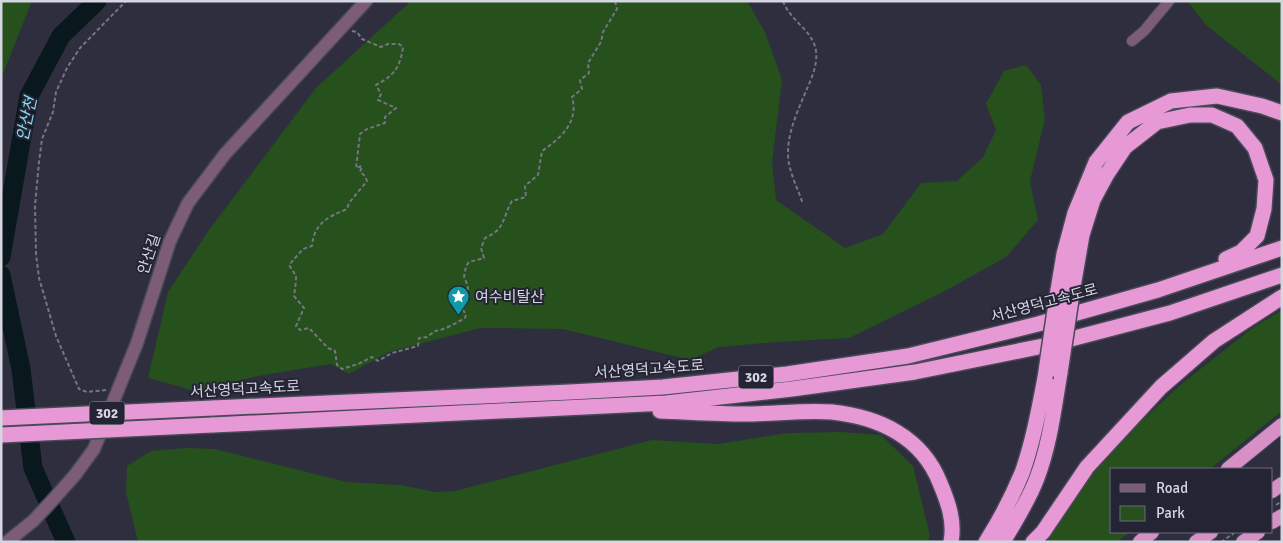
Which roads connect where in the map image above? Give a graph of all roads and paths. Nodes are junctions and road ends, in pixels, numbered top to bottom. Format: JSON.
{"nodes":[{"id":1,"x":126,"y":1,"type":"edge"},
{"id":2,"x":366,"y":1,"type":"edge"},
{"id":3,"x":615,"y":1,"type":"edge"},
{"id":4,"x":783,"y":1,"type":"edge"},
{"id":5,"x":1169,"y":1,"type":"edge"},
{"id":6,"x":340,"y":30,"type":"junction"},
{"id":7,"x":1132,"y":41,"type":"dead end"},
{"id":8,"x":1282,"y":113,"type":"edge"},
{"id":9,"x":804,"y":204,"type":"dead end"},
{"id":10,"x":1282,"y":248,"type":"edge"},
{"id":11,"x":1282,"y":276,"type":"edge"},
{"id":12,"x":1158,"y":290,"type":"junction"},
{"id":13,"x":1065,"y":291,"type":"junction"},
{"id":14,"x":1282,"y":297,"type":"edge"},
{"id":15,"x":118,"y":392,"type":"junction"},
{"id":16,"x":574,"y":408,"type":"junction"},
{"id":17,"x":1,"y":418,"type":"edge"},
{"id":18,"x":1282,"y":425,"type":"edge"},
{"id":19,"x":1,"y":435,"type":"edge"},
{"id":20,"x":1229,"y":468,"type":"edge"},
{"id":21,"x":1151,"y":533,"type":"edge"},
{"id":22,"x":1210,"y":533,"type":"edge"},
{"id":23,"x":1234,"y":533,"type":"edge"},
{"id":24,"x":1256,"y":533,"type":"edge"},
{"id":25,"x":7,"y":542,"type":"edge"},
{"id":26,"x":951,"y":542,"type":"edge"},
{"id":27,"x":986,"y":542,"type":"edge"},
{"id":28,"x":1003,"y":542,"type":"edge"},
{"id":29,"x":1033,"y":542,"type":"edge"},
{"id":30,"x":1140,"y":542,"type":"edge"},
{"id":31,"x":1196,"y":542,"type":"edge"},
{"id":32,"x":1221,"y":542,"type":"edge"},
{"id":33,"x":1243,"y":542,"type":"edge"}],
"edges":[{"from":1,"to":15,"type":"path"},
{"from":2,"to":6,"type":"street","name":"안산길"},
{"from":3,"to":6,"type":"path"},
{"from":4,"to":9,"type":"path"},
{"from":5,"to":7,"type":"street"},
{"from":6,"to":15,"type":"street","name":"안산길"},
{"from":8,"to":13,"type":"highway"},
{"from":10,"to":12,"type":"highway","name":"서산영덕고속도로","number":"302"},
{"from":11,"to":16,"type":"highway","number":"302"},
{"from":12,"to":13,"type":"highway"},
{"from":12,"to":17,"type":"highway","name":"서산영덕고속도로","number":"302","bridge":true},
{"from":13,"to":27,"type":"highway","bridge":true},
{"from":13,"to":28,"type":"highway","bridge":true},
{"from":14,"to":29,"type":"highway"},
{"from":15,"to":25,"type":"street","name":"안산길"},
{"from":16,"to":19,"type":"highway","number":"302","bridge":true},
{"from":16,"to":26,"type":"highway"},
{"from":18,"to":20,"type":"highway"},
{"from":21,"to":30,"type":"highway"},
{"from":22,"to":31,"type":"highway"},
{"from":23,"to":32,"type":"path"},
{"from":24,"to":33,"type":"highway"}]}
